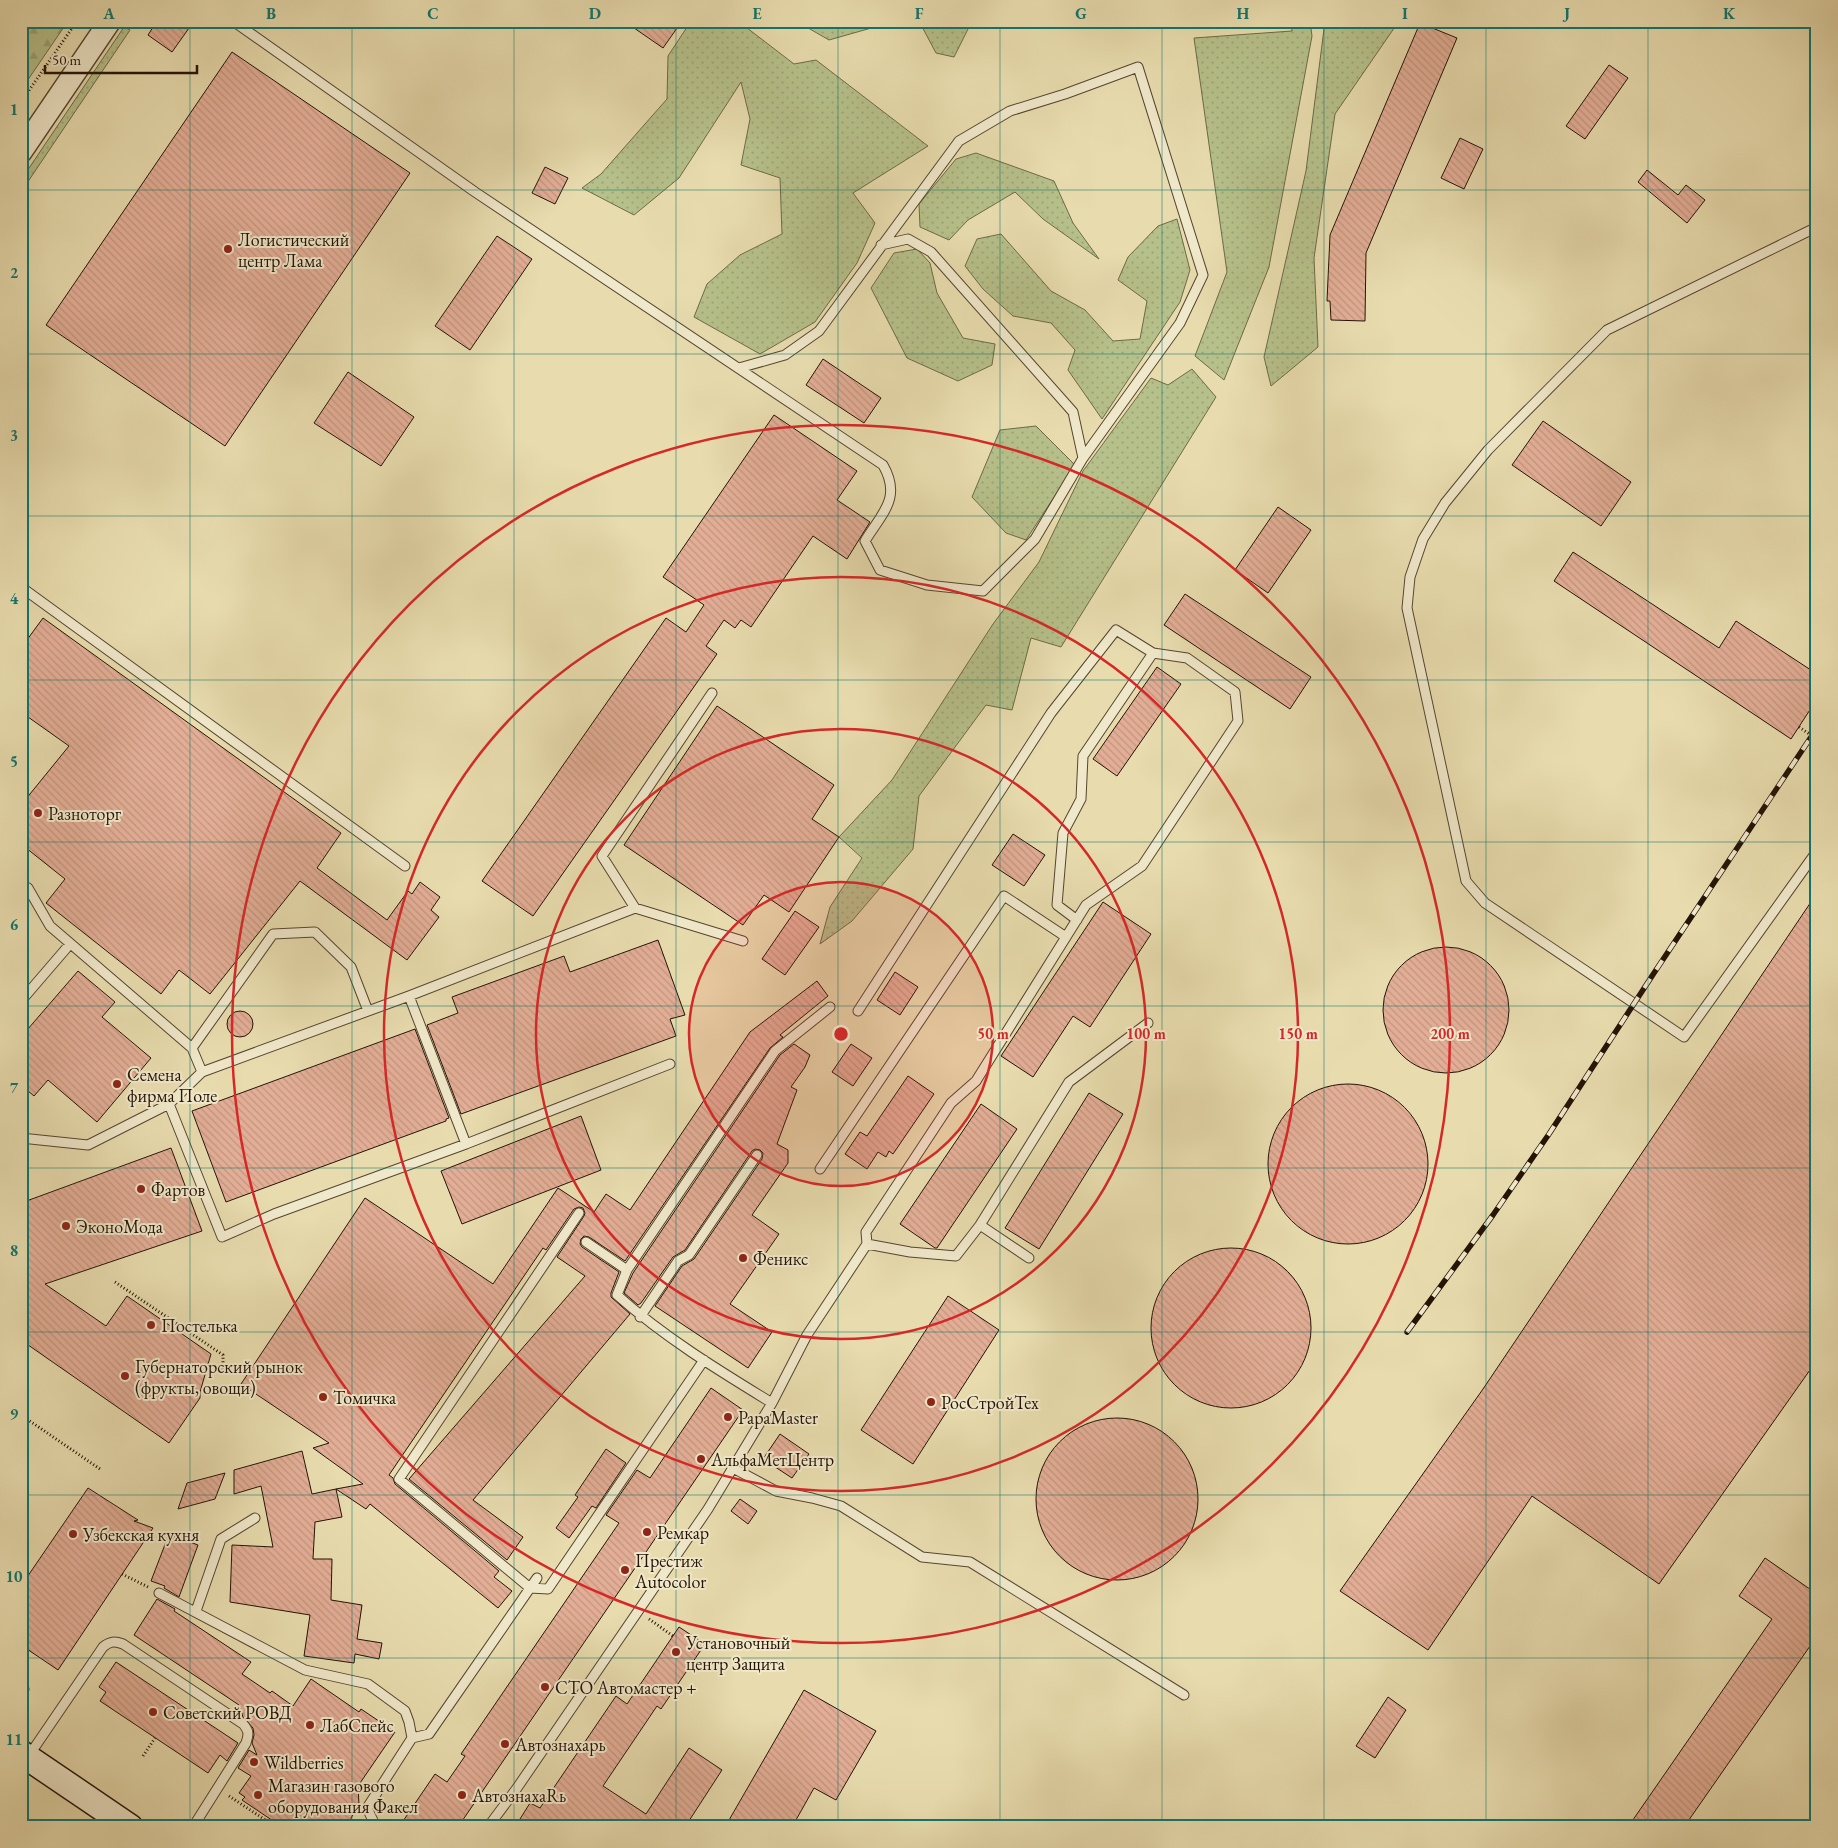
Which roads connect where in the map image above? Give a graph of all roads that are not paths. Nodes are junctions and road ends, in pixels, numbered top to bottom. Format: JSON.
{"nodes":[{"id":1,"x":110,"y":21,"type":"edge"},
{"id":2,"x":233,"y":21,"type":"edge"},
{"id":3,"x":21,"y":152,"type":"edge"},
{"id":4,"x":1817,"y":227,"type":"edge"},
{"id":5,"x":881,"y":245,"type":"junction"},
{"id":6,"x":739,"y":368,"type":"junction"},
{"id":7,"x":1083,"y":458,"type":"junction"},
{"id":8,"x":21,"y":586,"type":"edge"},
{"id":9,"x":1152,"y":653,"type":"junction"},
{"id":10,"x":712,"y":693,"type":"dead end"},
{"id":11,"x":1817,"y":851,"type":"edge"},
{"id":12,"x":405,"y":866,"type":"dead end"},
{"id":13,"x":21,"y":884,"type":"edge"},
{"id":14,"x":635,"y":908,"type":"junction"},
{"id":15,"x":1077,"y":920,"type":"junction"},
{"id":16,"x":1066,"y":937,"type":"junction"},
{"id":17,"x":743,"y":942,"type":"dead end"},
{"id":18,"x":70,"y":944,"type":"junction"},
{"id":19,"x":409,"y":996,"type":"junction"},
{"id":20,"x":21,"y":1002,"type":"edge"},
{"id":21,"x":830,"y":1007,"type":"dead end"},
{"id":22,"x":368,"y":1011,"type":"junction"},
{"id":23,"x":858,"y":1011,"type":"dead end"},
{"id":24,"x":1148,"y":1023,"type":"dead end"},
{"id":25,"x":192,"y":1048,"type":"junction"},
{"id":26,"x":670,"y":1064,"type":"dead end"},
{"id":27,"x":202,"y":1072,"type":"junction"},
{"id":28,"x":169,"y":1104,"type":"junction"},
{"id":29,"x":21,"y":1138,"type":"edge"},
{"id":30,"x":466,"y":1144,"type":"junction"},
{"id":31,"x":757,"y":1155,"type":"dead end"},
{"id":32,"x":820,"y":1169,"type":"dead end"},
{"id":33,"x":578,"y":1213,"type":"dead end"},
{"id":34,"x":980,"y":1225,"type":"junction"},
{"id":35,"x":586,"y":1242,"type":"dead end"},
{"id":36,"x":867,"y":1244,"type":"junction"},
{"id":37,"x":1029,"y":1258,"type":"dead end"},
{"id":38,"x":627,"y":1270,"type":"junction"},
{"id":39,"x":640,"y":1317,"type":"junction"},
{"id":40,"x":704,"y":1360,"type":"junction"},
{"id":41,"x":772,"y":1403,"type":"junction"},
{"id":42,"x":733,"y":1468,"type":"junction"},
{"id":43,"x":255,"y":1518,"type":"dead end"},
{"id":44,"x":537,"y":1578,"type":"dead end"},
{"id":45,"x":530,"y":1588,"type":"junction"},
{"id":46,"x":159,"y":1593,"type":"road end"},
{"id":47,"x":196,"y":1611,"type":"junction"},
{"id":48,"x":1184,"y":1695,"type":"dead end"},
{"id":49,"x":412,"y":1738,"type":"junction"},
{"id":50,"x":24,"y":1755,"type":"edge"},
{"id":51,"x":130,"y":1827,"type":"edge"},
{"id":52,"x":193,"y":1827,"type":"edge"},
{"id":53,"x":376,"y":1827,"type":"edge"},
{"id":54,"x":488,"y":1827,"type":"edge"}],
"edges":[{"from":1,"to":3,"type":"street"},
{"from":2,"to":6,"type":"lane"},
{"from":4,"to":11,"type":"lane"},
{"from":5,"to":6,"type":"lane"},
{"from":5,"to":7,"type":"lane"},
{"from":5,"to":7,"type":"lane"},
{"from":6,"to":7,"type":"lane"},
{"from":8,"to":12,"type":"lane"},
{"from":9,"to":15,"type":"lane"},
{"from":9,"to":15,"type":"lane"},
{"from":9,"to":23,"type":"lane"},
{"from":10,"to":14,"type":"lane"},
{"from":13,"to":18,"type":"lane"},
{"from":14,"to":17,"type":"lane"},
{"from":14,"to":19,"type":"lane"},
{"from":15,"to":16,"type":"lane"},
{"from":16,"to":32,"type":"lane"},
{"from":16,"to":36,"type":"lane"},
{"from":18,"to":20,"type":"lane"},
{"from":18,"to":25,"type":"lane"},
{"from":19,"to":22,"type":"lane"},
{"from":19,"to":30,"type":"lane"},
{"from":21,"to":38,"type":"lane"},
{"from":22,"to":25,"type":"lane"},
{"from":22,"to":27,"type":"lane"},
{"from":24,"to":34,"type":"lane"},
{"from":25,"to":27,"type":"lane"},
{"from":26,"to":30,"type":"lane"},
{"from":27,"to":28,"type":"lane"},
{"from":28,"to":29,"type":"lane"},
{"from":28,"to":30,"type":"lane"},
{"from":31,"to":39,"type":"lane"},
{"from":33,"to":45,"type":"lane"},
{"from":34,"to":36,"type":"lane"},
{"from":34,"to":37,"type":"lane"},
{"from":35,"to":38,"type":"lane"},
{"from":36,"to":41,"type":"lane"},
{"from":38,"to":39,"type":"lane"},
{"from":39,"to":40,"type":"lane"},
{"from":40,"to":41,"type":"lane"},
{"from":40,"to":45,"type":"lane"},
{"from":41,"to":42,"type":"lane"},
{"from":42,"to":48,"type":"lane"},
{"from":42,"to":54,"type":"lane"},
{"from":43,"to":47,"type":"lane"},
{"from":44,"to":45,"type":"lane"},
{"from":45,"to":49,"type":"lane"},
{"from":46,"to":47,"type":"lane"},
{"from":47,"to":49,"type":"lane"},
{"from":49,"to":53,"type":"lane"},
{"from":50,"to":51,"type":"main road"},
{"from":50,"to":52,"type":"lane"}]}
